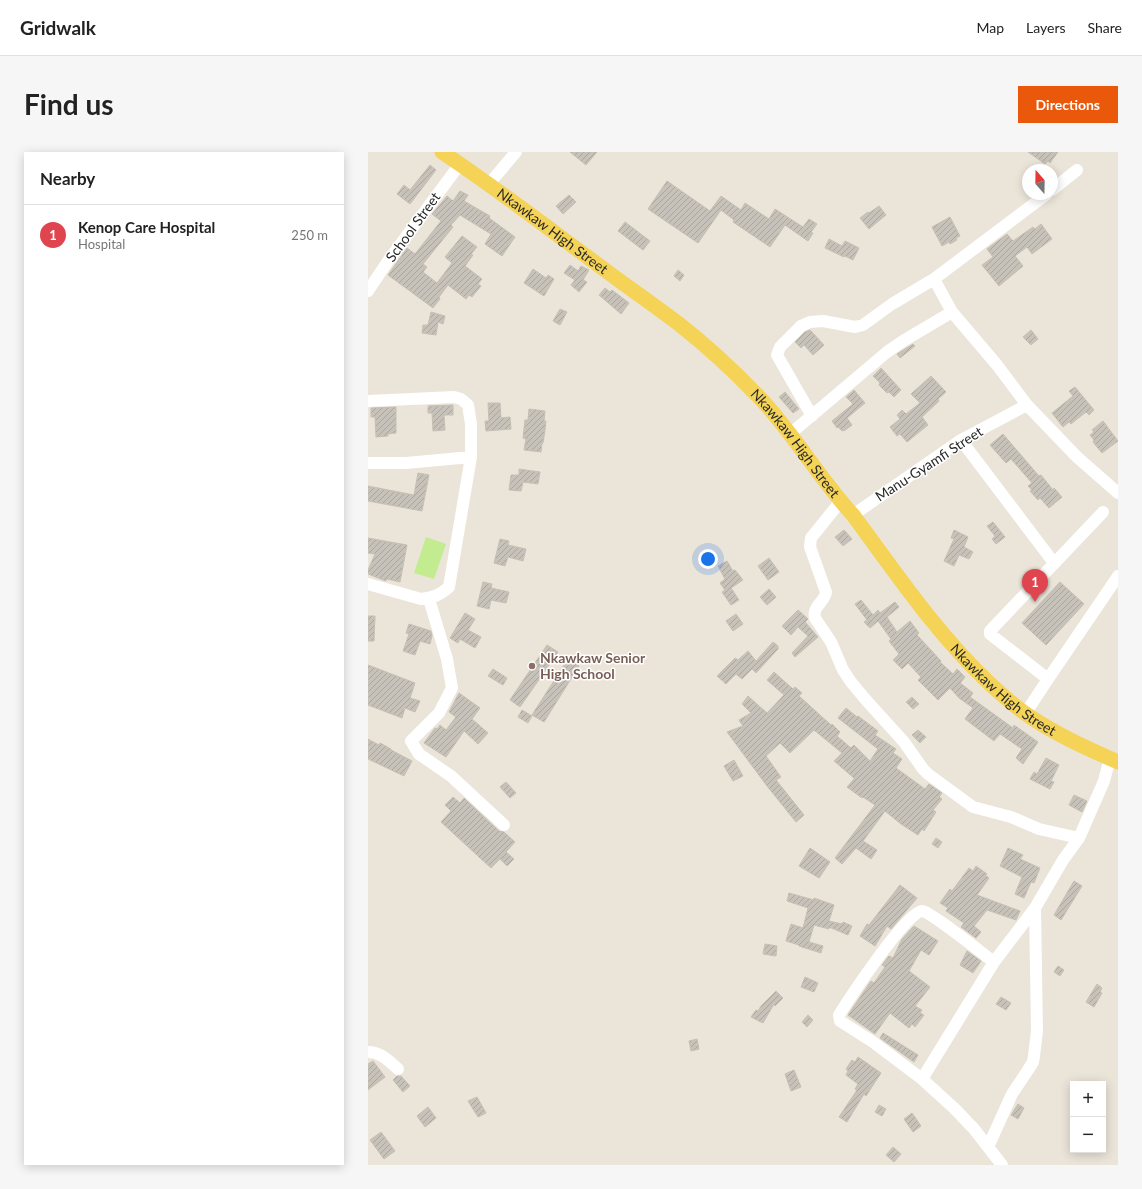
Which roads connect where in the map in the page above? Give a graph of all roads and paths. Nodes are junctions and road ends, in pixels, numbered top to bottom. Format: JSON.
{"nodes":[{"id":1,"x":442,"y":152,"type":"edge"},
{"id":2,"x":516,"y":152,"type":"edge"},
{"id":3,"x":460,"y":164,"type":"junction"},
{"id":4,"x":1077,"y":170,"type":"dead end"},
{"id":5,"x":489,"y":184,"type":"junction"},
{"id":6,"x":1058,"y":185,"type":"edge"},
{"id":7,"x":1039,"y":200,"type":"edge"},
{"id":8,"x":934,"y":280,"type":"junction"},
{"id":9,"x":369,"y":286,"type":"edge"},
{"id":10,"x":952,"y":312,"type":"junction"},
{"id":11,"x":368,"y":402,"type":"edge"},
{"id":12,"x":1027,"y":405,"type":"junction"},
{"id":13,"x":812,"y":416,"type":"junction"},
{"id":14,"x":790,"y":434,"type":"junction"},
{"id":15,"x":961,"y":440,"type":"junction"},
{"id":16,"x":471,"y":457,"type":"junction"},
{"id":17,"x":368,"y":464,"type":"edge"},
{"id":18,"x":1118,"y":493,"type":"edge"},
{"id":19,"x":840,"y":502,"type":"junction"},
{"id":20,"x":1103,"y":512,"type":"dead end"},
{"id":21,"x":853,"y":515,"type":"junction"},
{"id":22,"x":1054,"y":563,"type":"junction"},
{"id":23,"x":1118,"y":576,"type":"edge"},
{"id":24,"x":368,"y":584,"type":"edge"},
{"id":25,"x":429,"y":599,"type":"junction"},
{"id":26,"x":1048,"y":679,"type":"junction"},
{"id":27,"x":1025,"y":714,"type":"junction"},
{"id":28,"x":1114,"y":760,"type":"edge"},
{"id":29,"x":504,"y":826,"type":"dead end"},
{"id":30,"x":1079,"y":838,"type":"junction"},
{"id":31,"x":1035,"y":908,"type":"junction"},
{"id":32,"x":994,"y":962,"type":"junction"},
{"id":33,"x":368,"y":1052,"type":"edge"},
{"id":34,"x":398,"y":1069,"type":"dead end"},
{"id":35,"x":922,"y":1079,"type":"junction"},
{"id":36,"x":988,"y":1147,"type":"junction"},
{"id":37,"x":999,"y":1164,"type":"edge"}],
"edges":[{"from":1,"to":3,"type":"main road","name":"Nkawkaw High Street"},
{"from":2,"to":5,"type":"street"},
{"from":3,"to":5,"type":"main road","name":"Nkawkaw High Street"},
{"from":3,"to":9,"type":"street","name":"School Street"},
{"from":4,"to":6,"type":"street"},
{"from":5,"to":14,"type":"main road","name":"Nkawkaw High Street"},
{"from":7,"to":8,"type":"street"},
{"from":8,"to":10,"type":"street"},
{"from":8,"to":13,"type":"street"},
{"from":10,"to":12,"type":"street"},
{"from":10,"to":13,"type":"street"},
{"from":11,"to":16,"type":"street"},
{"from":12,"to":15,"type":"street","name":"Manu-Gyamfi Street"},
{"from":12,"to":18,"type":"street"},
{"from":13,"to":14,"type":"street"},
{"from":14,"to":19,"type":"main road","name":"Nkawkaw High Street"},
{"from":15,"to":21,"type":"street","name":"Manu-Gyamfi Street"},
{"from":15,"to":22,"type":"street"},
{"from":16,"to":17,"type":"street"},
{"from":16,"to":25,"type":"street"},
{"from":19,"to":21,"type":"main road","name":"Nkawkaw High Street"},
{"from":19,"to":30,"type":"street"},
{"from":20,"to":22,"type":"street"},
{"from":21,"to":27,"type":"main road","name":"Nkawkaw High Street"},
{"from":22,"to":26,"type":"street"},
{"from":23,"to":26,"type":"street"},
{"from":24,"to":25,"type":"street"},
{"from":25,"to":29,"type":"street"},
{"from":26,"to":27,"type":"street"},
{"from":27,"to":28,"type":"main road","name":"Nkawkaw High Street"},
{"from":28,"to":30,"type":"street"},
{"from":30,"to":31,"type":"street"},
{"from":31,"to":32,"type":"street"},
{"from":31,"to":36,"type":"street"},
{"from":32,"to":35,"type":"street"},
{"from":32,"to":35,"type":"street"},
{"from":33,"to":34,"type":"street"},
{"from":35,"to":36,"type":"street"},
{"from":36,"to":37,"type":"street"}]}
